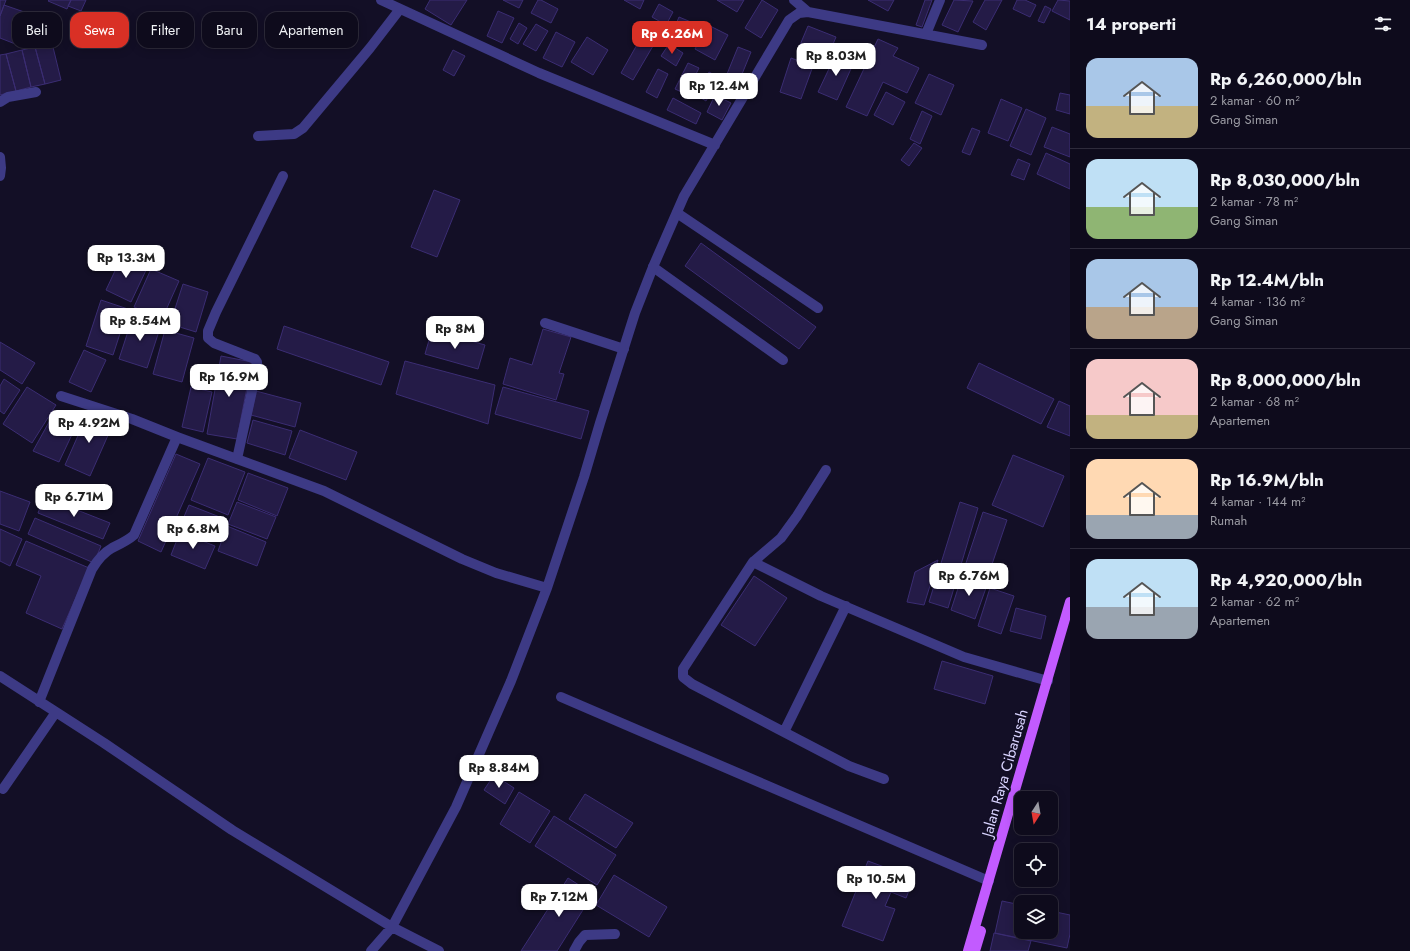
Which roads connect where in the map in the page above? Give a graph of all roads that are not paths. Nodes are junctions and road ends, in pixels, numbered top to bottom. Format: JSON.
{"nodes":[{"id":1,"x":381,"y":0,"type":"edge"},
{"id":2,"x":794,"y":0,"type":"edge"},
{"id":3,"x":940,"y":0,"type":"edge"},
{"id":4,"x":400,"y":9,"type":"junction"},
{"id":5,"x":808,"y":12,"type":"junction"},
{"id":6,"x":926,"y":34,"type":"junction"},
{"id":7,"x":982,"y":45,"type":"dead end"},
{"id":8,"x":36,"y":92,"type":"dead end"},
{"id":9,"x":0,"y":102,"type":"edge"},
{"id":10,"x":258,"y":136,"type":"dead end"},
{"id":11,"x":715,"y":145,"type":"junction"},
{"id":12,"x":0,"y":157,"type":"edge"},
{"id":13,"x":0,"y":176,"type":"edge"},
{"id":14,"x":283,"y":176,"type":"dead end"},
{"id":15,"x":677,"y":212,"type":"junction"},
{"id":16,"x":653,"y":267,"type":"junction"},
{"id":17,"x":818,"y":308,"type":"dead end"},
{"id":18,"x":545,"y":324,"type":"dead end"},
{"id":19,"x":624,"y":349,"type":"junction"},
{"id":20,"x":784,"y":360,"type":"dead end"},
{"id":21,"x":61,"y":396,"type":"dead end"},
{"id":22,"x":178,"y":437,"type":"junction"},
{"id":23,"x":237,"y":459,"type":"junction"},
{"id":24,"x":826,"y":470,"type":"dead end"},
{"id":25,"x":753,"y":562,"type":"junction"},
{"id":26,"x":547,"y":588,"type":"junction"},
{"id":27,"x":1070,"y":602,"type":"edge"},
{"id":28,"x":846,"y":606,"type":"junction"},
{"id":29,"x":1070,"y":625,"type":"edge"},
{"id":30,"x":0,"y":676,"type":"edge"},
{"id":31,"x":1048,"y":681,"type":"junction"},
{"id":32,"x":561,"y":697,"type":"dead end"},
{"id":33,"x":39,"y":702,"type":"junction"},
{"id":34,"x":56,"y":712,"type":"junction"},
{"id":35,"x":784,"y":732,"type":"junction"},
{"id":36,"x":884,"y":779,"type":"dead end"},
{"id":37,"x":3,"y":789,"type":"dead end"},
{"id":38,"x":989,"y":881,"type":"junction"},
{"id":39,"x":986,"y":904,"type":"junction"},
{"id":40,"x":392,"y":927,"type":"junction"},
{"id":41,"x":615,"y":934,"type":"dead end"},
{"id":42,"x":371,"y":951,"type":"edge"},
{"id":43,"x":439,"y":951,"type":"edge"},
{"id":44,"x":574,"y":951,"type":"edge"},
{"id":45,"x":968,"y":951,"type":"edge"},
{"id":46,"x":975,"y":951,"type":"edge"}],
"edges":[{"from":1,"to":4,"type":"street"},
{"from":2,"to":5,"type":"street"},
{"from":3,"to":6,"type":"street"},
{"from":4,"to":10,"type":"street"},
{"from":4,"to":11,"type":"street"},
{"from":5,"to":6,"type":"street"},
{"from":5,"to":11,"type":"street"},
{"from":6,"to":7,"type":"street"},
{"from":8,"to":9,"type":"street"},
{"from":11,"to":15,"type":"street"},
{"from":12,"to":13,"type":"street"},
{"from":14,"to":23,"type":"street"},
{"from":15,"to":16,"type":"street"},
{"from":15,"to":17,"type":"street"},
{"from":16,"to":19,"type":"street"},
{"from":16,"to":20,"type":"street"},
{"from":18,"to":19,"type":"street"},
{"from":19,"to":26,"type":"street"},
{"from":21,"to":22,"type":"street"},
{"from":22,"to":23,"type":"street"},
{"from":22,"to":33,"type":"street"},
{"from":23,"to":26,"type":"street"},
{"from":24,"to":25,"type":"street"},
{"from":25,"to":28,"type":"street"},
{"from":25,"to":35,"type":"street"},
{"from":26,"to":40,"type":"street"},
{"from":27,"to":31,"type":"main road","name":"Jalan Raya Cibarusah"},
{"from":28,"to":31,"type":"street"},
{"from":28,"to":35,"type":"street"},
{"from":29,"to":39,"type":"main road","name":"Jalan Raya Cibarusah"},
{"from":30,"to":33,"type":"street"},
{"from":31,"to":38,"type":"main road","name":"Jalan Raya Cibarusah"},
{"from":32,"to":38,"type":"street"},
{"from":33,"to":34,"type":"street"},
{"from":34,"to":37,"type":"street"},
{"from":34,"to":40,"type":"street"},
{"from":35,"to":36,"type":"street"},
{"from":38,"to":39,"type":"main road","name":"Jalan Raya Cibarusah"},
{"from":39,"to":45,"type":"main road","name":"Jalan Raya Cibarusah"},
{"from":39,"to":46,"type":"main road","name":"Jalan Raya Cibarusah"},
{"from":40,"to":42,"type":"street"},
{"from":40,"to":43,"type":"street"},
{"from":41,"to":44,"type":"street"}]}
